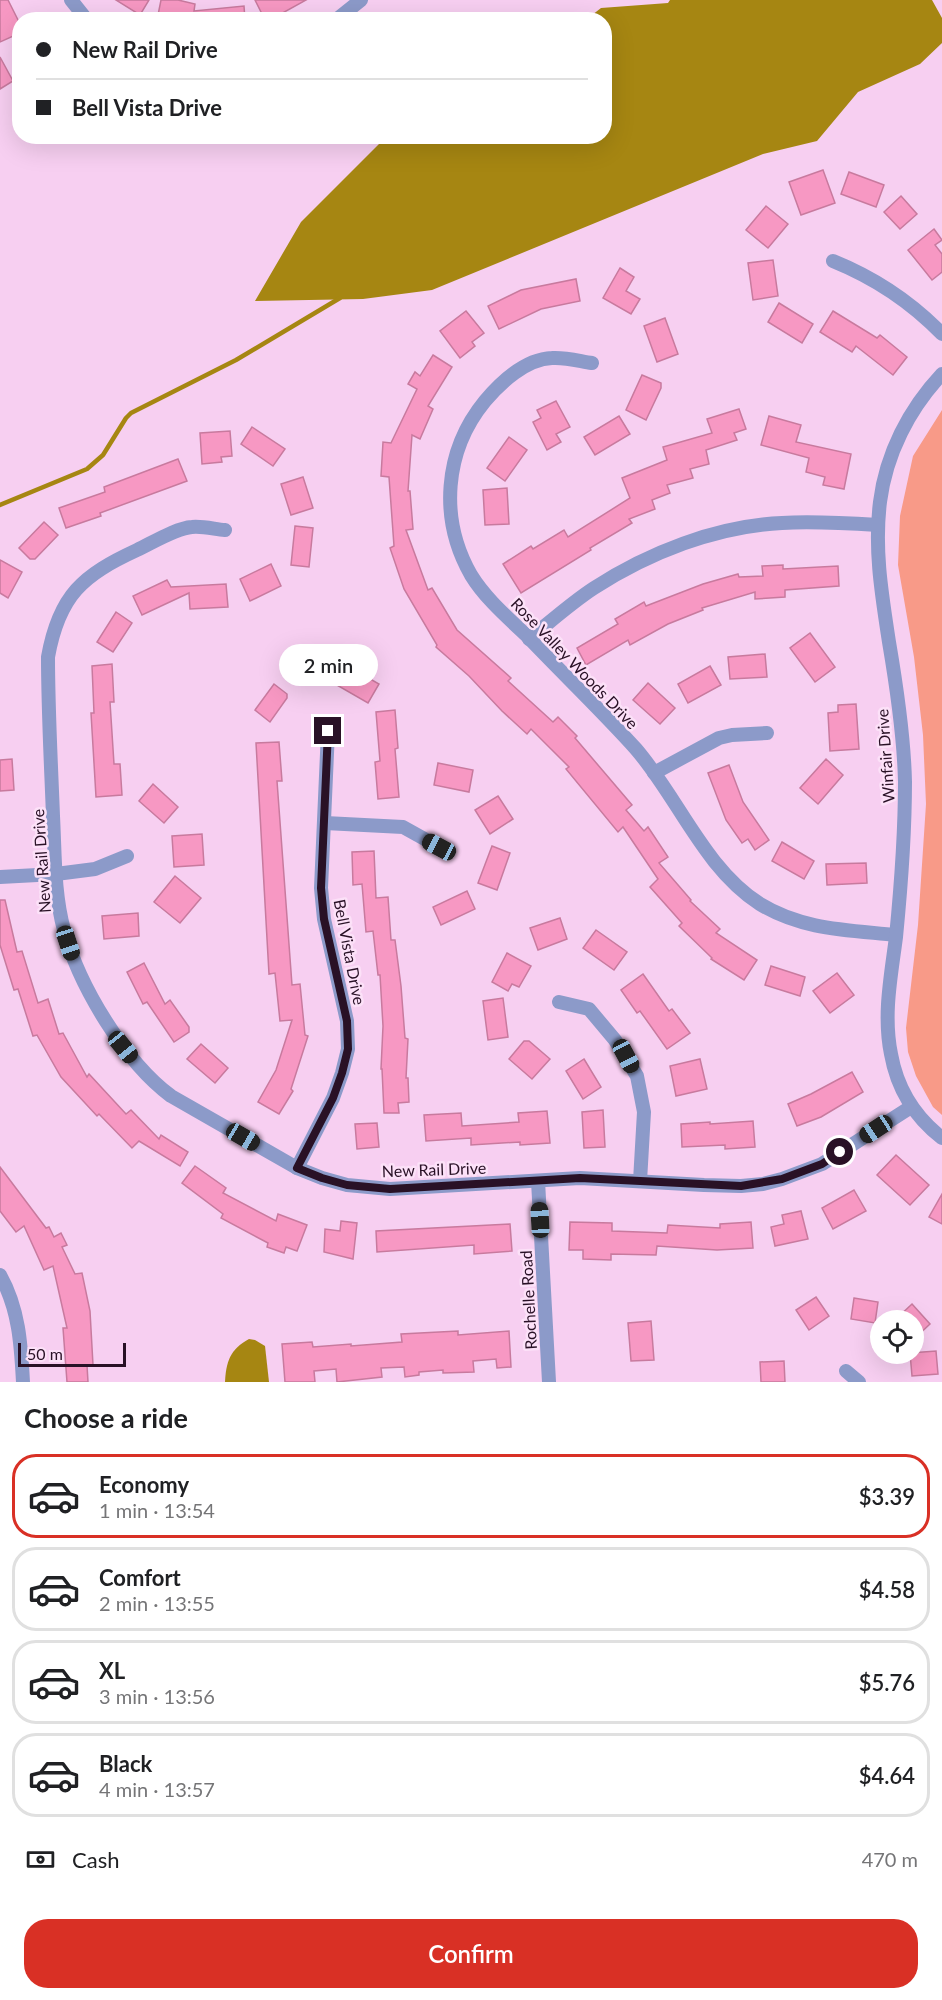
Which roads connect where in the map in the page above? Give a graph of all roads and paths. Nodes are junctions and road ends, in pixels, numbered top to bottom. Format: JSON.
{"nodes":[{"id":1,"x":71,"y":0,"type":"edge"},
{"id":2,"x":361,"y":0,"type":"edge"},
{"id":3,"x":81,"y":12,"type":"edge"},
{"id":4,"x":346,"y":12,"type":"edge"},
{"id":5,"x":833,"y":261,"type":"dead end"},
{"id":6,"x":942,"y":334,"type":"edge"},
{"id":7,"x":592,"y":363,"type":"dead end"},
{"id":8,"x":942,"y":374,"type":"edge"},
{"id":9,"x":878,"y":525,"type":"junction"},
{"id":10,"x":225,"y":530,"type":"dead end"},
{"id":11,"x":529,"y":639,"type":"junction"},
{"id":12,"x":328,"y":731,"type":"dead end"},
{"id":13,"x":767,"y":733,"type":"dead end"},
{"id":14,"x":654,"y":773,"type":"junction"},
{"id":15,"x":325,"y":823,"type":"junction"},
{"id":16,"x":439,"y":847,"type":"dead end"},
{"id":17,"x":127,"y":856,"type":"dead end"},
{"id":18,"x":56,"y":874,"type":"junction"},
{"id":19,"x":0,"y":877,"type":"edge"},
{"id":20,"x":896,"y":935,"type":"junction"},
{"id":21,"x":559,"y":1002,"type":"dead end"},
{"id":22,"x":911,"y":1107,"type":"junction"},
{"id":23,"x":942,"y":1138,"type":"edge"},
{"id":24,"x":297,"y":1168,"type":"junction"},
{"id":25,"x":538,"y":1181,"type":"junction"},
{"id":26,"x":640,"y":1181,"type":"junction"},
{"id":27,"x":0,"y":1275,"type":"edge"},
{"id":28,"x":846,"y":1371,"type":"dead end"},
{"id":29,"x":23,"y":1382,"type":"edge"},
{"id":30,"x":549,"y":1382,"type":"edge"},
{"id":31,"x":859,"y":1382,"type":"edge"}],
"edges":[{"from":1,"to":3,"type":"street"},
{"from":2,"to":4,"type":"street"},
{"from":5,"to":6,"type":"street"},
{"from":7,"to":11,"type":"street","name":"Rose Valley Woods Drive"},
{"from":8,"to":9,"type":"street","name":"Winfair Drive"},
{"from":9,"to":11,"type":"street"},
{"from":9,"to":20,"type":"street","name":"Winfair Drive"},
{"from":10,"to":18,"type":"street","name":"New Rail Drive"},
{"from":11,"to":14,"type":"street","name":"Rose Valley Woods Drive"},
{"from":12,"to":15,"type":"street","name":"Bell Vista Drive"},
{"from":13,"to":14,"type":"street"},
{"from":14,"to":20,"type":"street","name":"Rose Valley Woods Drive"},
{"from":15,"to":16,"type":"street"},
{"from":15,"to":24,"type":"street","name":"Bell Vista Drive"},
{"from":17,"to":18,"type":"street"},
{"from":18,"to":19,"type":"street"},
{"from":18,"to":24,"type":"street","name":"New Rail Drive"},
{"from":20,"to":22,"type":"street","name":"Winfair Drive"},
{"from":21,"to":26,"type":"street"},
{"from":22,"to":23,"type":"street","name":"Winfair Drive"},
{"from":22,"to":26,"type":"street","name":"New Rail Drive"},
{"from":24,"to":25,"type":"street","name":"New Rail Drive"},
{"from":25,"to":26,"type":"street","name":"New Rail Drive"},
{"from":25,"to":30,"type":"street","name":"Rochelle Road"},
{"from":27,"to":29,"type":"street"},
{"from":28,"to":31,"type":"street"}]}
